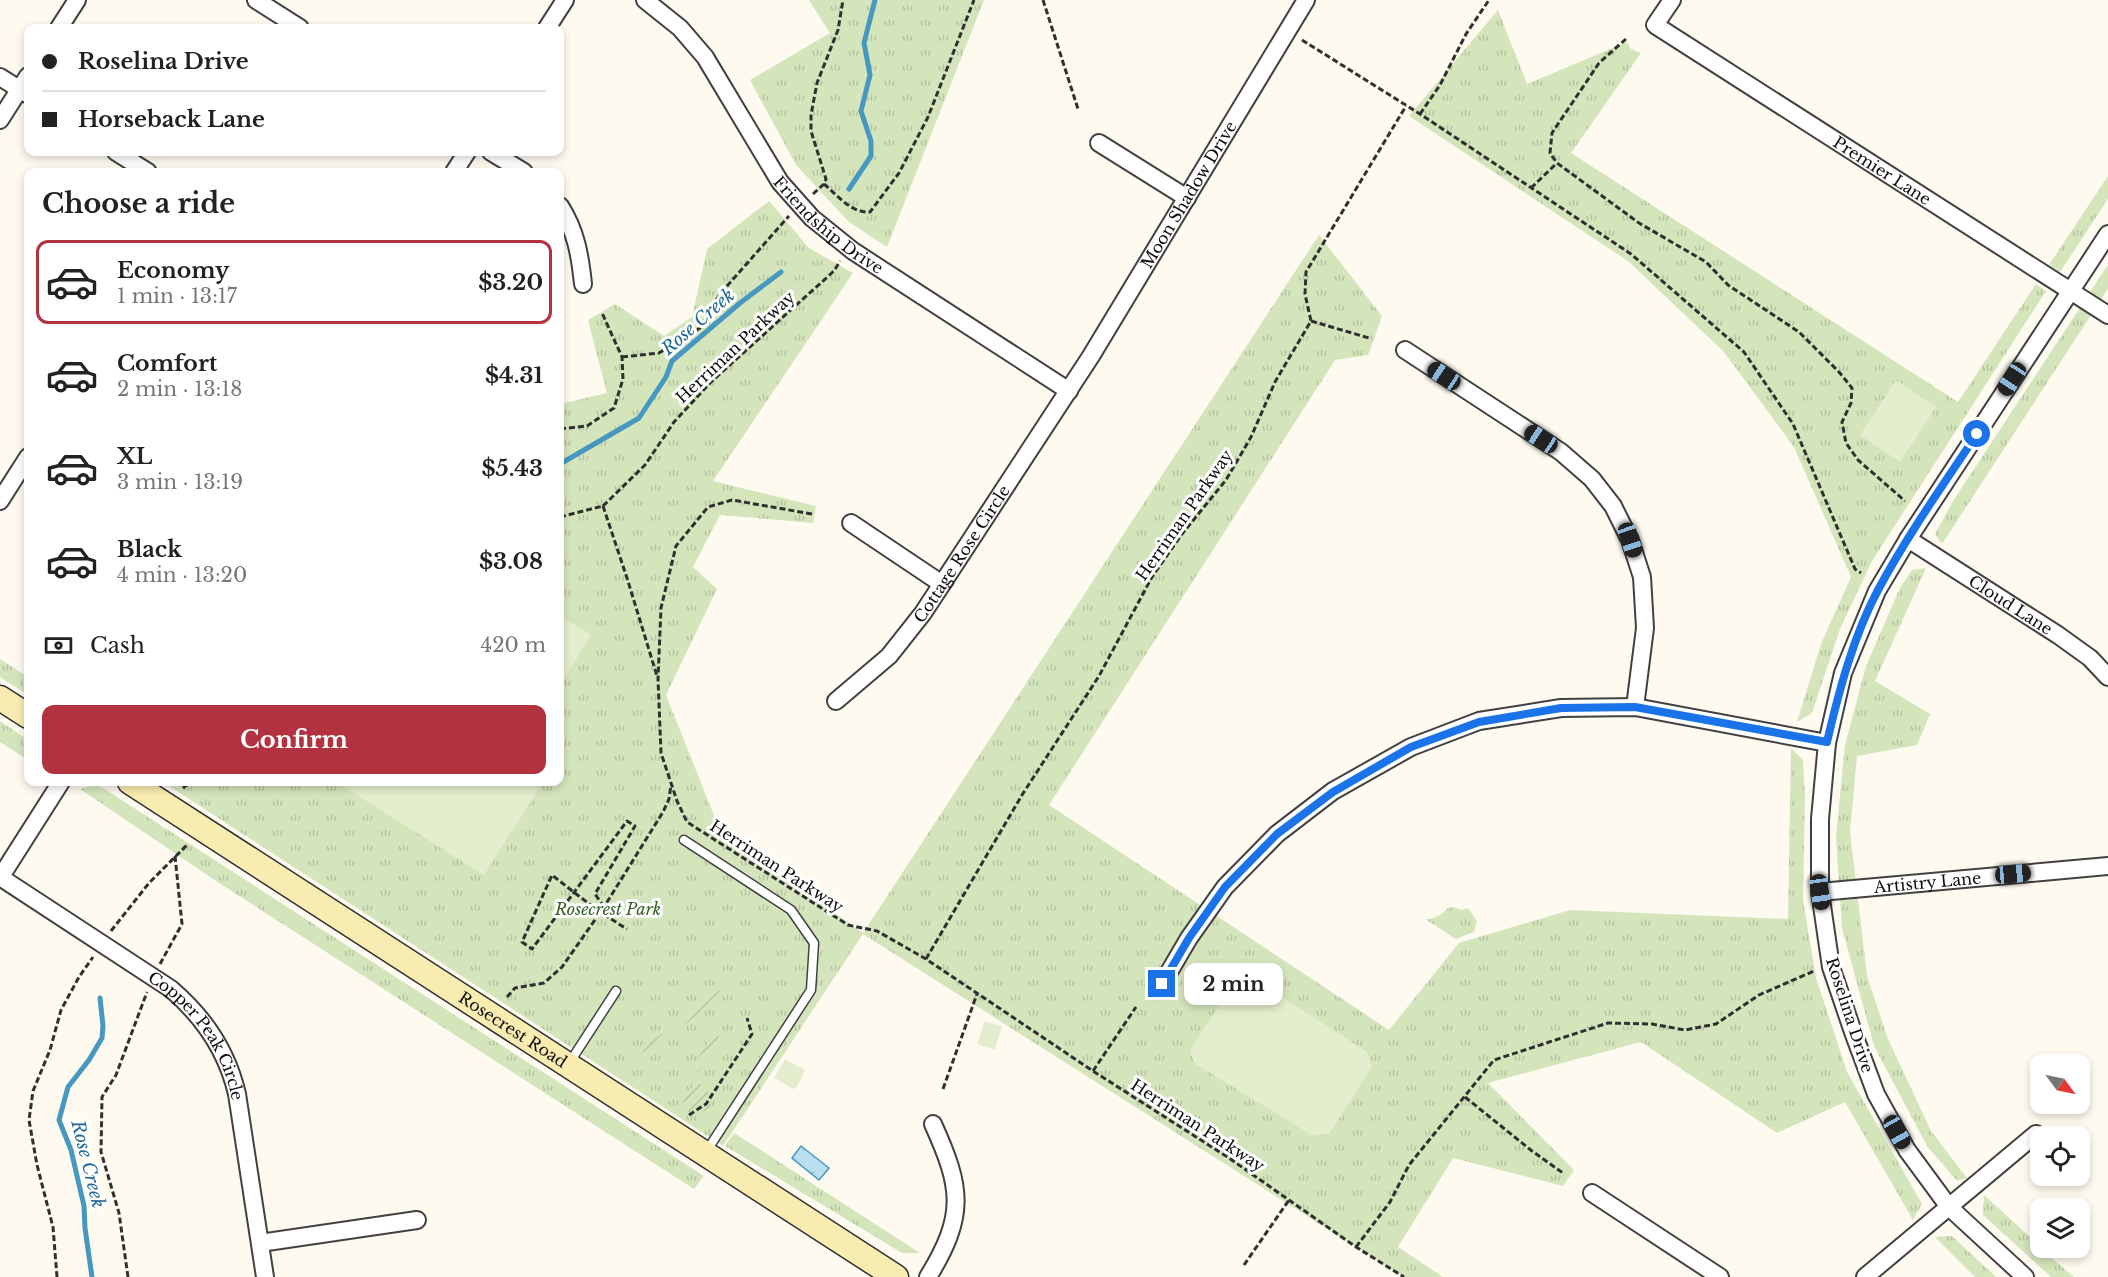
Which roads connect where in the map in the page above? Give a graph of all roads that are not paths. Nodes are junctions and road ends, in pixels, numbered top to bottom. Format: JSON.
{"nodes":[{"id":1,"x":77,"y":0,"type":"edge"},
{"id":2,"x":256,"y":0,"type":"edge"},
{"id":3,"x":565,"y":0,"type":"edge"},
{"id":4,"x":645,"y":0,"type":"edge"},
{"id":5,"x":1306,"y":0,"type":"edge"},
{"id":6,"x":1672,"y":0,"type":"edge"},
{"id":7,"x":62,"y":24,"type":"edge"},
{"id":8,"x":294,"y":24,"type":"edge"},
{"id":9,"x":550,"y":24,"type":"edge"},
{"id":10,"x":0,"y":77,"type":"edge"},
{"id":11,"x":24,"y":86,"type":"edge"},
{"id":12,"x":24,"y":90,"type":"edge"},
{"id":13,"x":0,"y":120,"type":"edge"},
{"id":14,"x":1099,"y":143,"type":"dead end"},
{"id":15,"x":122,"y":156,"type":"edge"},
{"id":16,"x":497,"y":156,"type":"edge"},
{"id":17,"x":142,"y":168,"type":"edge"},
{"id":18,"x":517,"y":168,"type":"edge"},
{"id":19,"x":1187,"y":198,"type":"junction"},
{"id":20,"x":564,"y":213,"type":"edge"},
{"id":21,"x":2108,"y":234,"type":"edge"},
{"id":22,"x":583,"y":284,"type":"dead end"},
{"id":23,"x":2071,"y":291,"type":"junction"},
{"id":24,"x":2108,"y":315,"type":"edge"},
{"id":25,"x":1406,"y":350,"type":"dead end"},
{"id":26,"x":1069,"y":391,"type":"junction"},
{"id":27,"x":24,"y":463,"type":"edge"},
{"id":28,"x":0,"y":501,"type":"edge"},
{"id":29,"x":851,"y":523,"type":"dead end"},
{"id":30,"x":1908,"y":539,"type":"junction"},
{"id":31,"x":942,"y":584,"type":"junction"},
{"id":32,"x":2108,"y":677,"type":"edge"},
{"id":33,"x":0,"y":698,"type":"edge"},
{"id":34,"x":836,"y":701,"type":"dead end"},
{"id":35,"x":1635,"y":707,"type":"junction"},
{"id":36,"x":24,"y":713,"type":"edge"},
{"id":37,"x":1827,"y":742,"type":"junction"},
{"id":38,"x":59,"y":786,"type":"edge"},
{"id":39,"x":136,"y":786,"type":"edge"},
{"id":40,"x":684,"y":840,"type":"dead end"},
{"id":41,"x":2108,"y":866,"type":"edge"},
{"id":42,"x":0,"y":877,"type":"edge"},
{"id":43,"x":1820,"y":892,"type":"junction"},
{"id":44,"x":1162,"y":984,"type":"dead end"},
{"id":45,"x":616,"y":991,"type":"dead end"},
{"id":46,"x":568,"y":1065,"type":"junction"},
{"id":47,"x":933,"y":1124,"type":"dead end"},
{"id":48,"x":2030,"y":1139,"type":"edge"},
{"id":49,"x":705,"y":1154,"type":"junction"},
{"id":50,"x":1592,"y":1193,"type":"dead end"},
{"id":51,"x":1949,"y":1207,"type":"junction"},
{"id":52,"x":417,"y":1220,"type":"dead end"},
{"id":53,"x":260,"y":1243,"type":"junction"},
{"id":54,"x":265,"y":1277,"type":"edge"},
{"id":55,"x":896,"y":1277,"type":"edge"},
{"id":56,"x":928,"y":1277,"type":"edge"},
{"id":57,"x":1720,"y":1277,"type":"edge"},
{"id":58,"x":1865,"y":1277,"type":"edge"},
{"id":59,"x":2025,"y":1277,"type":"edge"}],
"edges":[{"from":1,"to":7,"type":"street"},
{"from":2,"to":8,"type":"street"},
{"from":3,"to":9,"type":"street"},
{"from":4,"to":26,"type":"street","name":"Friendship Drive"},
{"from":5,"to":19,"type":"street","name":"Moon Shadow Drive"},
{"from":6,"to":23,"type":"street","name":"Premier Lane"},
{"from":10,"to":11,"type":"street"},
{"from":12,"to":13,"type":"street"},
{"from":14,"to":19,"type":"street"},
{"from":15,"to":17,"type":"street"},
{"from":16,"to":18,"type":"street"},
{"from":19,"to":26,"type":"street","name":"Moon Shadow Drive"},
{"from":20,"to":22,"type":"street"},
{"from":21,"to":23,"type":"street","name":"Roselina Drive"},
{"from":23,"to":24,"type":"street","name":"Premier Lane"},
{"from":23,"to":30,"type":"street","name":"Roselina Drive"},
{"from":25,"to":35,"type":"street"},
{"from":26,"to":31,"type":"street","name":"Cottage Rose Circle"},
{"from":27,"to":28,"type":"street"},
{"from":29,"to":31,"type":"street"},
{"from":30,"to":32,"type":"street","name":"Cloud Lane"},
{"from":30,"to":37,"type":"street","name":"Roselina Drive"},
{"from":31,"to":34,"type":"street","name":"Cottage Rose Circle"},
{"from":33,"to":36,"type":"main road"},
{"from":35,"to":37,"type":"street"},
{"from":35,"to":44,"type":"street"},
{"from":37,"to":43,"type":"street","name":"Roselina Drive"},
{"from":38,"to":42,"type":"street"},
{"from":39,"to":46,"type":"main road","name":"Rosecrest Road"},
{"from":40,"to":49,"type":"lane"},
{"from":41,"to":43,"type":"street","name":"Artistry Lane"},
{"from":42,"to":53,"type":"street","name":"Copper Peak Circle"},
{"from":43,"to":51,"type":"street","name":"Roselina Drive"},
{"from":45,"to":46,"type":"lane"},
{"from":46,"to":49,"type":"main road","name":"Rosecrest Road"},
{"from":47,"to":56,"type":"street"},
{"from":48,"to":51,"type":"street"},
{"from":49,"to":55,"type":"main road","name":"Rosecrest Road"},
{"from":50,"to":57,"type":"street"},
{"from":51,"to":58,"type":"street"},
{"from":51,"to":59,"type":"street","name":"Roselina Drive"},
{"from":52,"to":53,"type":"street"},
{"from":53,"to":54,"type":"street","name":"Copper Peak Circle"}]}
